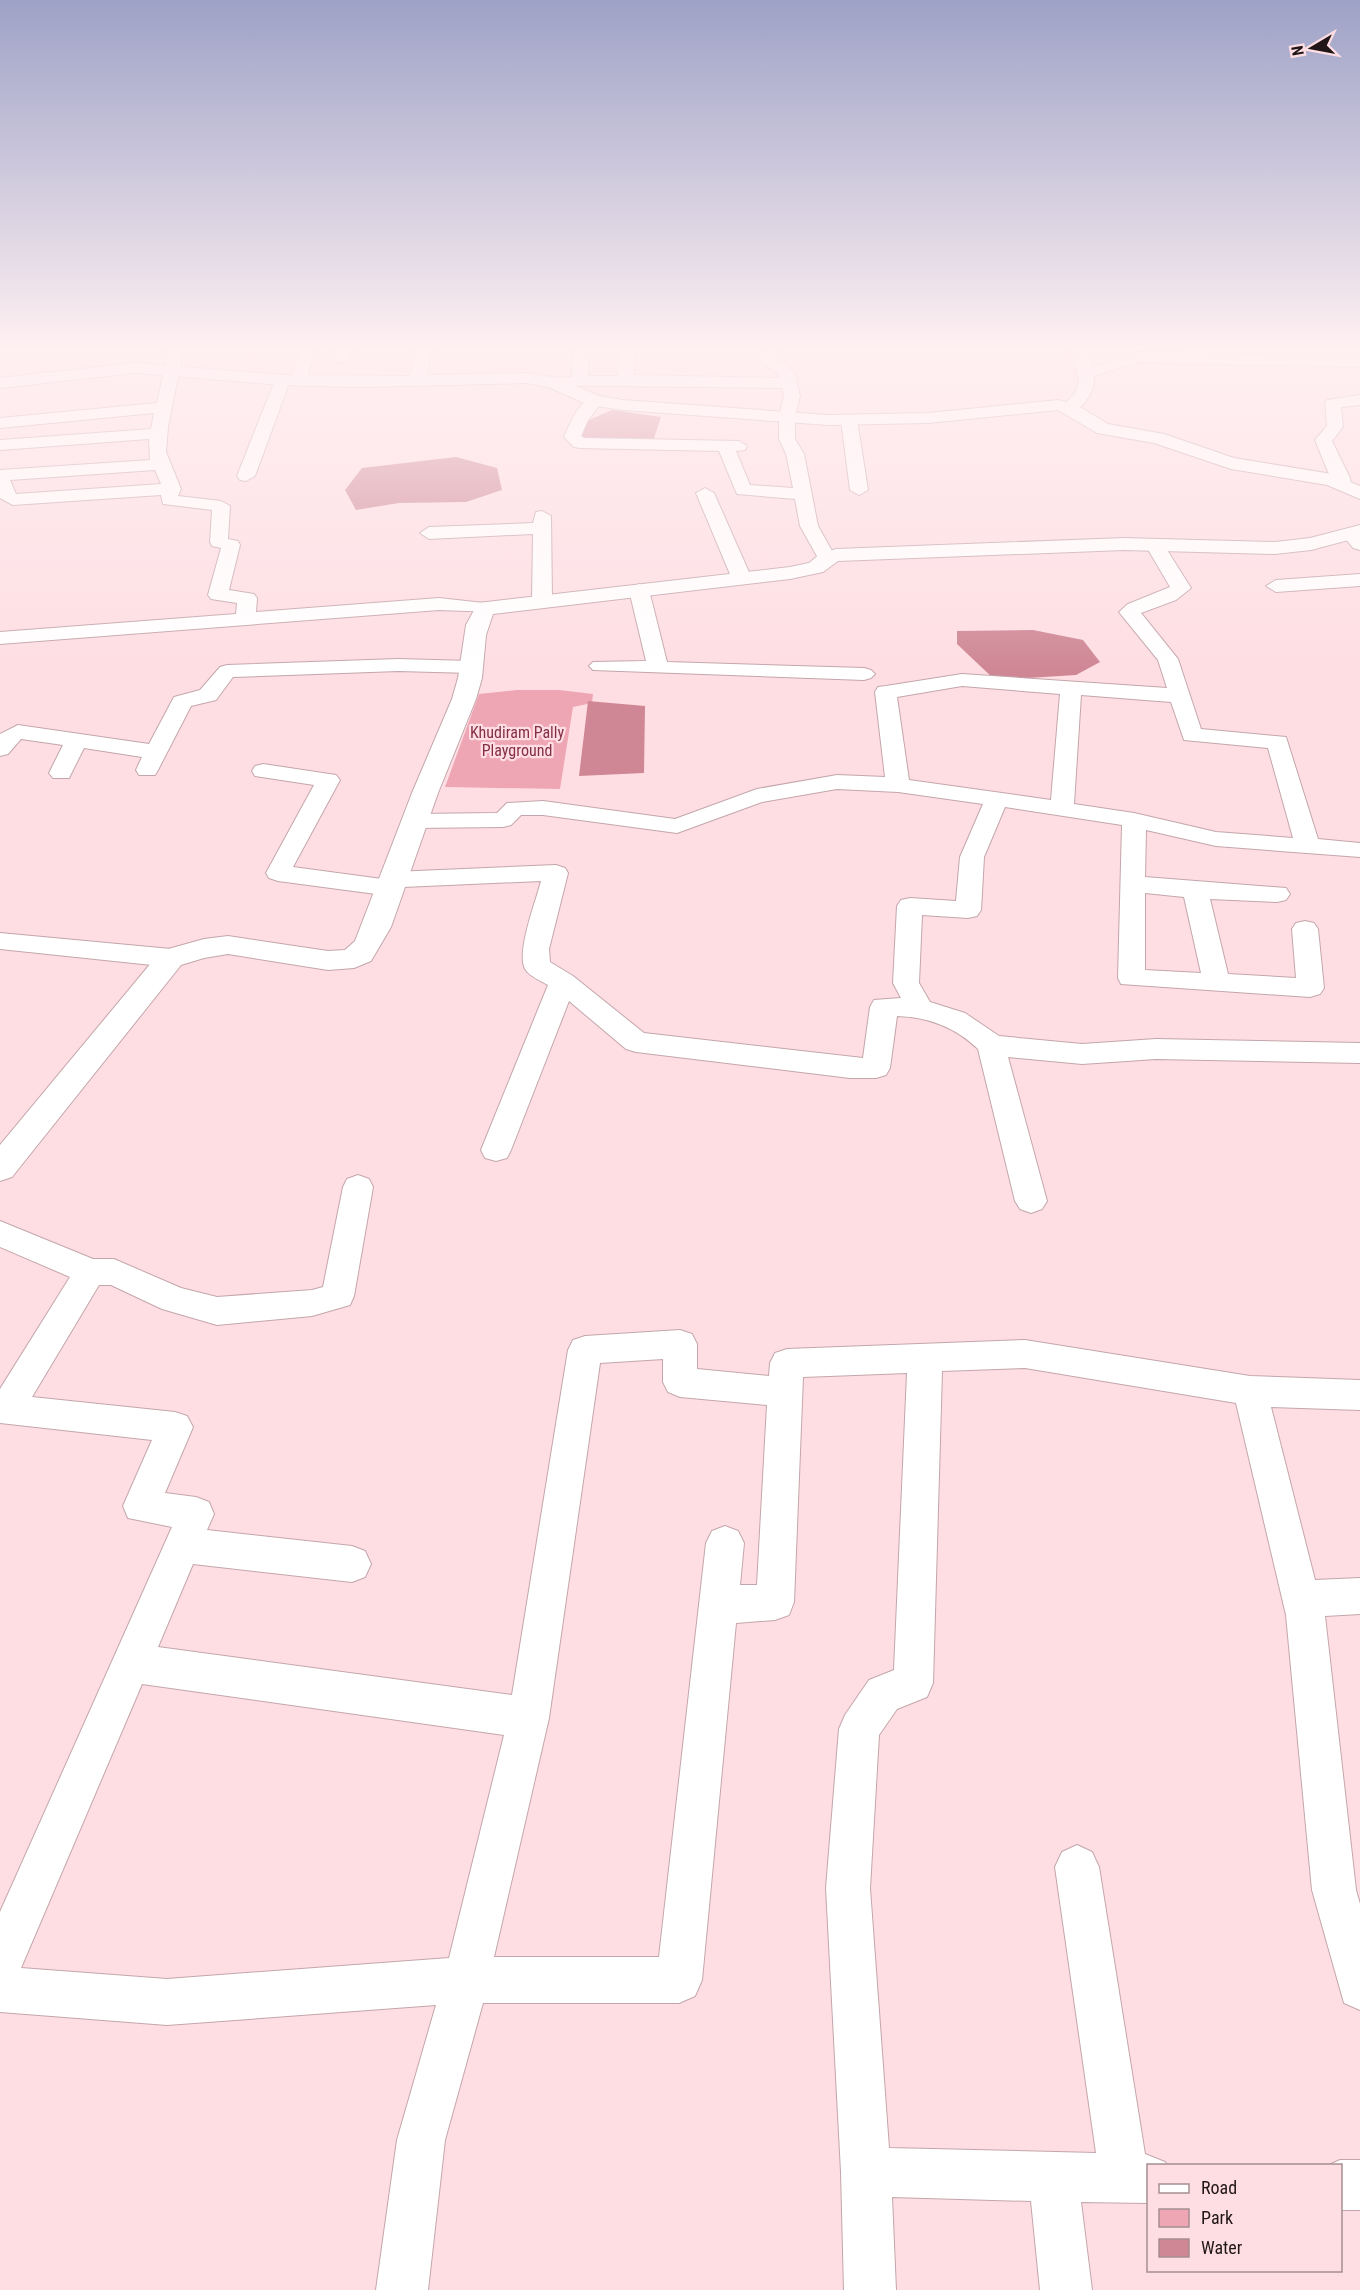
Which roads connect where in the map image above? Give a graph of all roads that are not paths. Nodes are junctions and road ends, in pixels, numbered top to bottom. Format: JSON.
{"nodes":[{"id":1,"x":157,"y":455,"type":"edge"},
{"id":2,"x":256,"y":455,"type":"edge"},
{"id":3,"x":734,"y":455,"type":"edge"},
{"id":4,"x":795,"y":455,"type":"edge"},
{"id":5,"x":854,"y":455,"type":"edge"},
{"id":6,"x":1207,"y":455,"type":"edge"},
{"id":7,"x":1328,"y":455,"type":"edge"},
{"id":8,"x":163,"y":465,"type":"junction"},
{"id":9,"x":246,"y":476,"type":"dead end"},
{"id":10,"x":2,"y":483,"type":"edge"},
{"id":11,"x":1342,"y":484,"type":"junction"},
{"id":12,"x":172,"y":489,"type":"junction"},
{"id":13,"x":859,"y":490,"type":"dead end"},
{"id":14,"x":705,"y":493,"type":"dead end"},
{"id":15,"x":1360,"y":493,"type":"edge"},
{"id":16,"x":804,"y":495,"type":"junction"},
{"id":17,"x":429,"y":533,"type":"dead end"},
{"id":18,"x":1357,"y":536,"type":"edge"},
{"id":19,"x":1155,"y":546,"type":"junction"},
{"id":20,"x":827,"y":558,"type":"junction"},
{"id":21,"x":742,"y":579,"type":"junction"},
{"id":22,"x":1360,"y":580,"type":"edge"},
{"id":23,"x":1276,"y":586,"type":"dead end"},
{"id":24,"x":639,"y":590,"type":"junction"},
{"id":25,"x":542,"y":600,"type":"junction"},
{"id":26,"x":486,"y":608,"type":"junction"},
{"id":27,"x":246,"y":618,"type":"junction"},
{"id":28,"x":0,"y":638,"type":"edge"},
{"id":29,"x":600,"y":666,"type":"dead end"},
{"id":30,"x":471,"y":667,"type":"junction"},
{"id":31,"x":658,"y":668,"type":"junction"},
{"id":32,"x":864,"y":674,"type":"dead end"},
{"id":33,"x":1071,"y":688,"type":"junction"},
{"id":34,"x":1181,"y":696,"type":"junction"},
{"id":35,"x":77,"y":740,"type":"junction"},
{"id":36,"x":0,"y":749,"type":"edge"},
{"id":37,"x":263,"y":771,"type":"dead end"},
{"id":38,"x":61,"y":773,"type":"dead end"},
{"id":39,"x":898,"y":785,"type":"junction"},
{"id":40,"x":997,"y":798,"type":"junction"},
{"id":41,"x":1062,"y":808,"type":"junction"},
{"id":42,"x":1134,"y":820,"type":"junction"},
{"id":43,"x":414,"y":821,"type":"junction"},
{"id":44,"x":1308,"y":846,"type":"junction"},
{"id":45,"x":1360,"y":850,"type":"edge"},
{"id":46,"x":392,"y":884,"type":"junction"},
{"id":47,"x":1133,"y":884,"type":"junction"},
{"id":48,"x":1195,"y":890,"type":"junction"},
{"id":49,"x":1277,"y":894,"type":"dead end"},
{"id":50,"x":1305,"y":929,"type":"dead end"},
{"id":51,"x":0,"y":941,"type":"edge"},
{"id":52,"x":171,"y":958,"type":"junction"},
{"id":53,"x":563,"y":982,"type":"junction"},
{"id":54,"x":1217,"y":983,"type":"junction"},
{"id":55,"x":921,"y":1010,"type":"junction"},
{"id":56,"x":991,"y":1046,"type":"junction"},
{"id":57,"x":1360,"y":1053,"type":"edge"},
{"id":58,"x":496,"y":1150,"type":"dead end"},
{"id":59,"x":0,"y":1168,"type":"edge"},
{"id":60,"x":358,"y":1187,"type":"dead end"},
{"id":61,"x":1031,"y":1201,"type":"dead end"},
{"id":62,"x":0,"y":1233,"type":"edge"},
{"id":63,"x":90,"y":1272,"type":"junction"},
{"id":64,"x":925,"y":1358,"type":"junction"},
{"id":65,"x":1250,"y":1391,"type":"junction"},
{"id":66,"x":786,"y":1392,"type":"junction"},
{"id":67,"x":1360,"y":1395,"type":"edge"},
{"id":68,"x":725,"y":1543,"type":"dead end"},
{"id":69,"x":182,"y":1545,"type":"junction"},
{"id":70,"x":352,"y":1564,"type":"dead end"},
{"id":71,"x":1360,"y":1596,"type":"edge"},
{"id":72,"x":1301,"y":1599,"type":"junction"},
{"id":73,"x":718,"y":1605,"type":"junction"},
{"id":74,"x":131,"y":1663,"type":"junction"},
{"id":75,"x":529,"y":1718,"type":"junction"},
{"id":76,"x":1077,"y":1867,"type":"dead end"},
{"id":77,"x":0,"y":1964,"type":"edge"},
{"id":78,"x":466,"y":1980,"type":"junction"},
{"id":79,"x":1360,"y":1987,"type":"edge"},
{"id":80,"x":0,"y":1989,"type":"edge"},
{"id":81,"x":866,"y":2172,"type":"junction"},
{"id":82,"x":1053,"y":2176,"type":"junction"},
{"id":83,"x":1136,"y":2179,"type":"edge"},
{"id":84,"x":1342,"y":2185,"type":"edge"},
{"id":85,"x":1360,"y":2185,"type":"edge"},
{"id":86,"x":402,"y":2290,"type":"edge"},
{"id":87,"x":870,"y":2290,"type":"edge"},
{"id":88,"x":1066,"y":2290,"type":"edge"}],
"edges":[{"from":1,"to":8,"type":"street"},
{"from":2,"to":9,"type":"street"},
{"from":3,"to":16,"type":"street"},
{"from":4,"to":16,"type":"street"},
{"from":5,"to":13,"type":"street"},
{"from":6,"to":11,"type":"street"},
{"from":7,"to":11,"type":"street"},
{"from":8,"to":10,"type":"street"},
{"from":8,"to":12,"type":"street"},
{"from":10,"to":12,"type":"street"},
{"from":11,"to":15,"type":"street"},
{"from":12,"to":27,"type":"street"},
{"from":14,"to":21,"type":"street"},
{"from":16,"to":20,"type":"street"},
{"from":17,"to":25,"type":"street"},
{"from":18,"to":19,"type":"street"},
{"from":19,"to":20,"type":"street"},
{"from":19,"to":34,"type":"street"},
{"from":20,"to":21,"type":"street"},
{"from":21,"to":24,"type":"street"},
{"from":22,"to":23,"type":"street"},
{"from":24,"to":25,"type":"street"},
{"from":24,"to":31,"type":"street"},
{"from":25,"to":26,"type":"street"},
{"from":26,"to":27,"type":"street"},
{"from":26,"to":30,"type":"street"},
{"from":27,"to":28,"type":"street"},
{"from":29,"to":31,"type":"street"},
{"from":30,"to":35,"type":"street"},
{"from":30,"to":43,"type":"street"},
{"from":31,"to":32,"type":"street"},
{"from":33,"to":34,"type":"street"},
{"from":33,"to":39,"type":"street"},
{"from":33,"to":41,"type":"street"},
{"from":34,"to":44,"type":"street"},
{"from":35,"to":36,"type":"street"},
{"from":35,"to":38,"type":"street"},
{"from":37,"to":46,"type":"street"},
{"from":39,"to":40,"type":"street"},
{"from":39,"to":43,"type":"street"},
{"from":40,"to":41,"type":"street"},
{"from":40,"to":55,"type":"street"},
{"from":41,"to":42,"type":"street"},
{"from":42,"to":44,"type":"street"},
{"from":42,"to":47,"type":"street"},
{"from":43,"to":46,"type":"street"},
{"from":44,"to":45,"type":"street"},
{"from":46,"to":52,"type":"street"},
{"from":46,"to":53,"type":"street"},
{"from":47,"to":48,"type":"street"},
{"from":47,"to":54,"type":"street"},
{"from":48,"to":49,"type":"street"},
{"from":48,"to":54,"type":"street"},
{"from":50,"to":54,"type":"street"},
{"from":51,"to":52,"type":"street"},
{"from":52,"to":59,"type":"street"},
{"from":53,"to":55,"type":"street"},
{"from":53,"to":58,"type":"street"},
{"from":55,"to":56,"type":"street"},
{"from":56,"to":57,"type":"street"},
{"from":56,"to":61,"type":"street"},
{"from":60,"to":63,"type":"street"},
{"from":62,"to":63,"type":"street"},
{"from":63,"to":69,"type":"street"},
{"from":64,"to":65,"type":"street"},
{"from":64,"to":66,"type":"street"},
{"from":64,"to":81,"type":"street"},
{"from":65,"to":67,"type":"street"},
{"from":65,"to":72,"type":"street"},
{"from":66,"to":73,"type":"street"},
{"from":66,"to":75,"type":"street"},
{"from":68,"to":73,"type":"street"},
{"from":69,"to":70,"type":"street"},
{"from":69,"to":74,"type":"street"},
{"from":71,"to":72,"type":"street"},
{"from":72,"to":79,"type":"street"},
{"from":73,"to":78,"type":"street"},
{"from":74,"to":75,"type":"street"},
{"from":74,"to":77,"type":"street"},
{"from":75,"to":78,"type":"street"},
{"from":76,"to":83,"type":"street"},
{"from":78,"to":80,"type":"street"},
{"from":78,"to":86,"type":"street"},
{"from":81,"to":82,"type":"street"},
{"from":81,"to":87,"type":"street"},
{"from":82,"to":83,"type":"street"},
{"from":82,"to":88,"type":"street"},
{"from":84,"to":85,"type":"street"}]}
